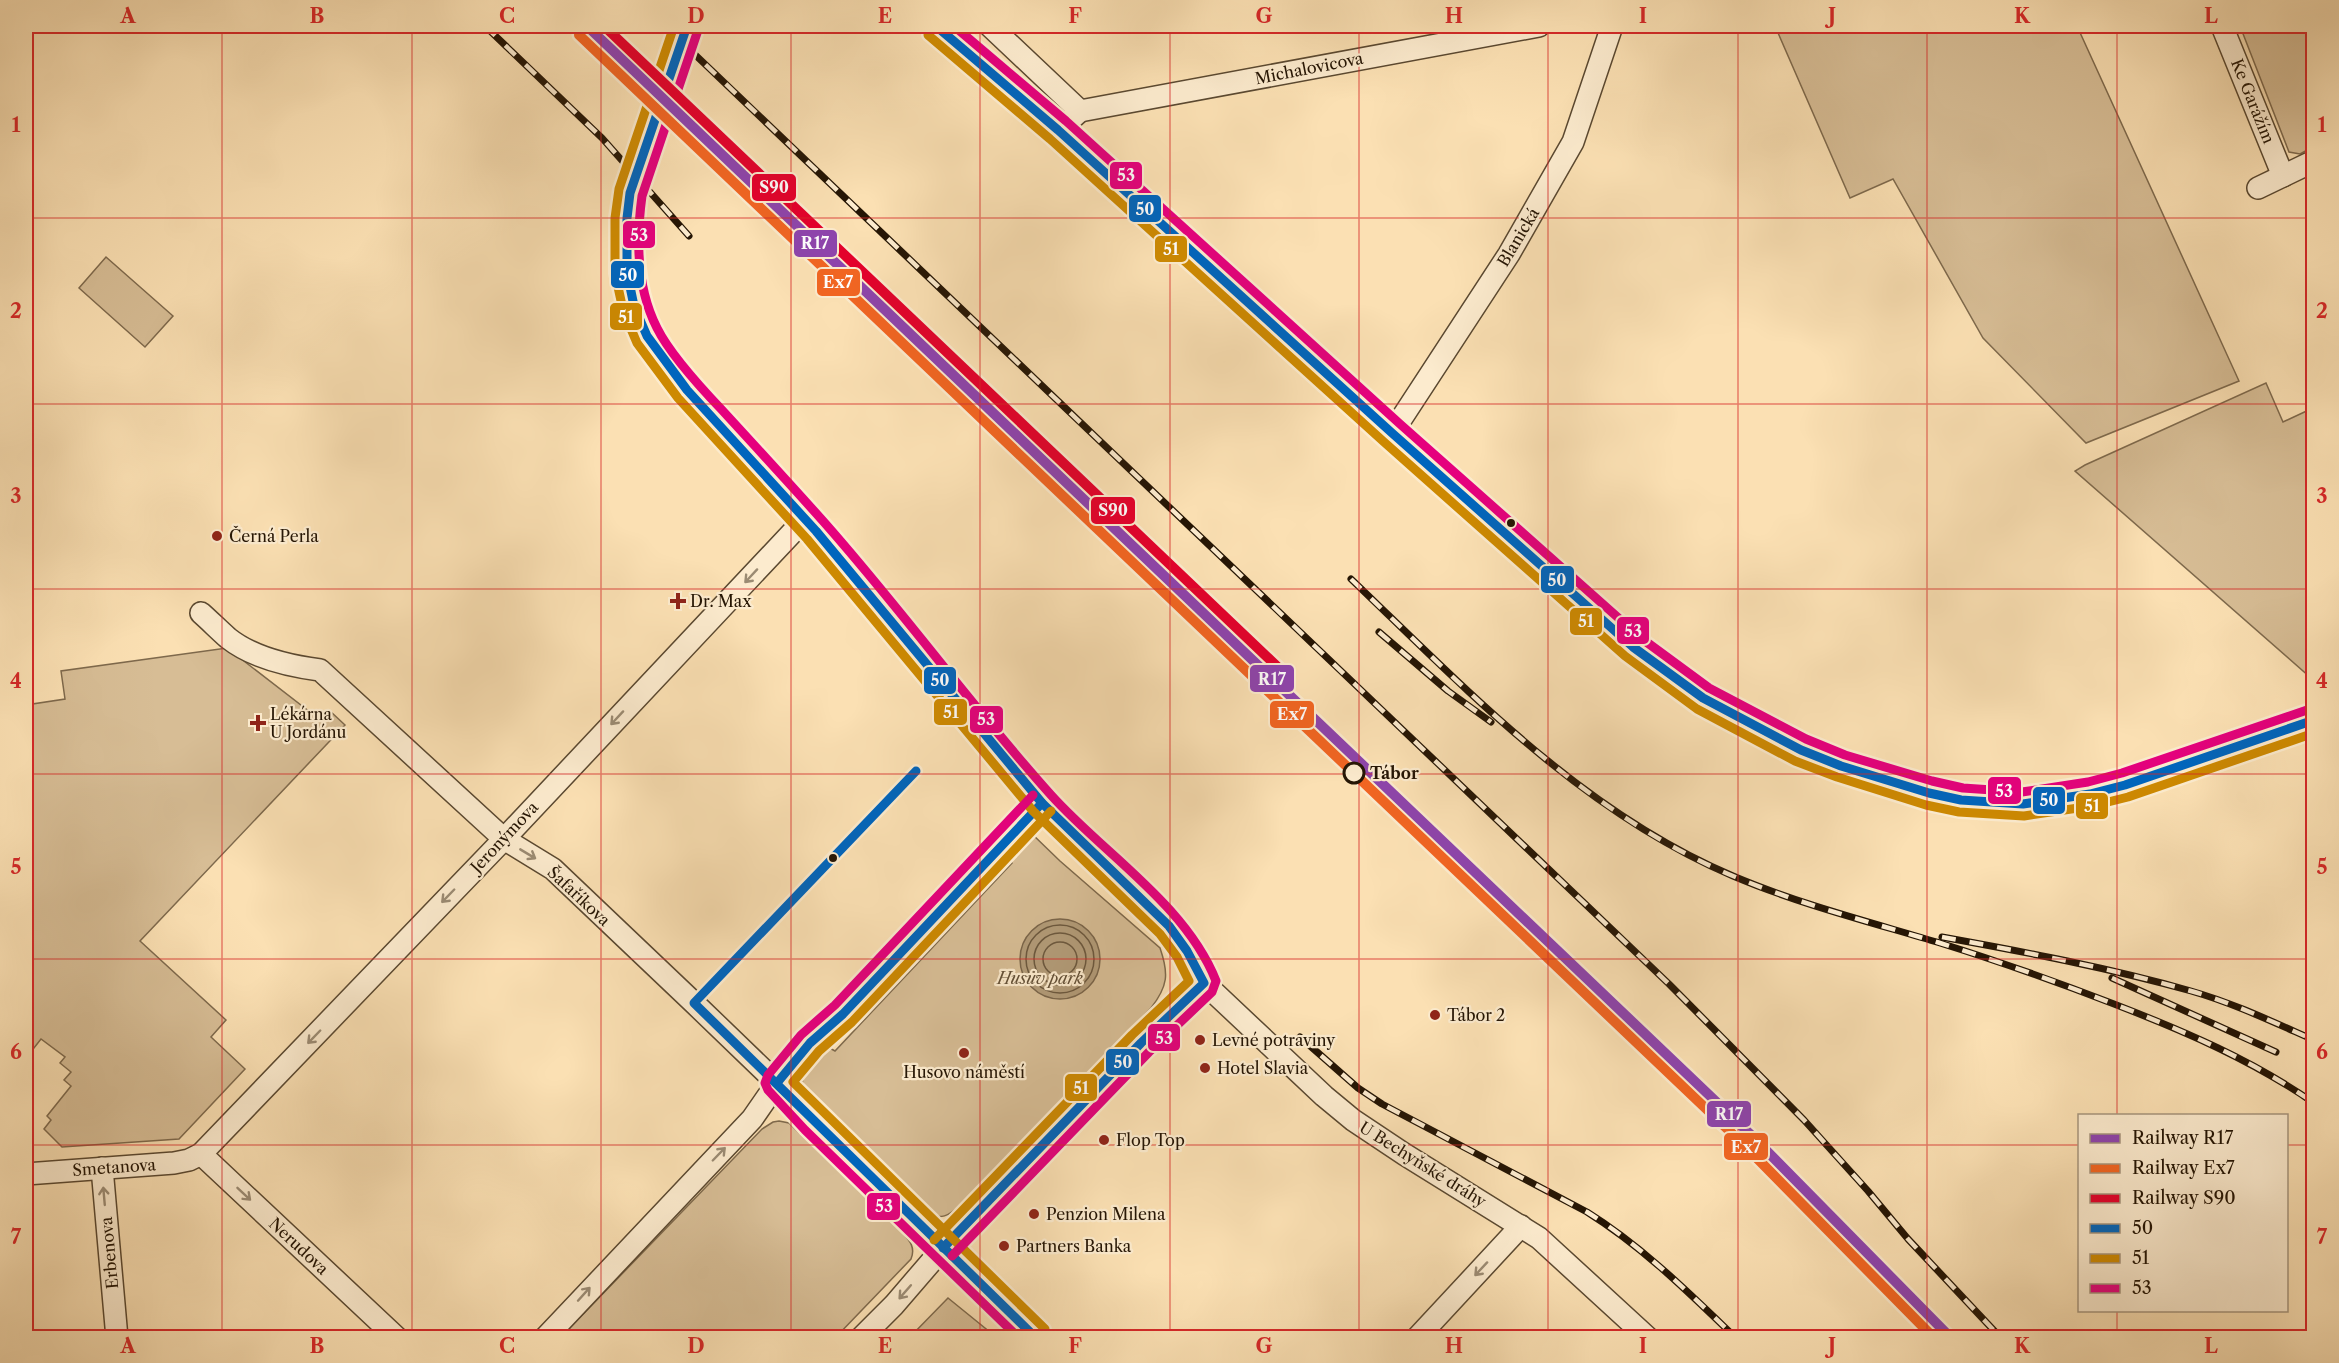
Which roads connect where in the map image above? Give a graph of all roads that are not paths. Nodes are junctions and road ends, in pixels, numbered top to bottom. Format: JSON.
{"nodes":[{"id":1,"x":687,"y":26,"type":"edge"},
{"id":2,"x":936,"y":26,"type":"edge"},
{"id":3,"x":990,"y":26,"type":"edge"},
{"id":4,"x":1539,"y":26,"type":"edge"},
{"id":5,"x":1612,"y":26,"type":"edge"},
{"id":6,"x":2222,"y":26,"type":"edge"},
{"id":7,"x":1080,"y":111,"type":"junction"},
{"id":8,"x":1058,"y":130,"type":"junction"},
{"id":9,"x":2313,"y":161,"type":"edge"},
{"id":10,"x":2283,"y":176,"type":"junction"},
{"id":11,"x":2258,"y":188,"type":"dead end"},
{"id":12,"x":1392,"y":433,"type":"junction"},
{"id":13,"x":805,"y":519,"type":"junction"},
{"id":14,"x":201,"y":613,"type":"dead end"},
{"id":15,"x":2313,"y":720,"type":"edge"},
{"id":16,"x":1042,"y":803,"type":"junction"},
{"id":17,"x":504,"y":839,"type":"junction"},
{"id":18,"x":1204,"y":983,"type":"junction"},
{"id":19,"x":777,"y":1083,"type":"junction"},
{"id":20,"x":201,"y":1154,"type":"junction"},
{"id":21,"x":102,"y":1168,"type":"junction"},
{"id":22,"x":26,"y":1173,"type":"edge"},
{"id":23,"x":1521,"y":1226,"type":"junction"},
{"id":24,"x":943,"y":1248,"type":"junction"},
{"id":25,"x":117,"y":1338,"type":"edge"},
{"id":26,"x":397,"y":1338,"type":"edge"},
{"id":27,"x":544,"y":1338,"type":"edge"},
{"id":28,"x":861,"y":1338,"type":"edge"},
{"id":29,"x":1037,"y":1338,"type":"edge"},
{"id":30,"x":1418,"y":1338,"type":"edge"},
{"id":31,"x":1648,"y":1338,"type":"edge"}],
"edges":[{"from":1,"to":13,"type":"street","bridge":true},
{"from":2,"to":8,"type":"street"},
{"from":3,"to":7,"type":"street"},
{"from":4,"to":7,"type":"street","name":"Michalovicova"},
{"from":5,"to":12,"type":"street","name":"Blanická"},
{"from":6,"to":10,"type":"street","name":"Ke Garážím"},
{"from":7,"to":8,"type":"street"},
{"from":8,"to":12,"type":"street"},
{"from":9,"to":10,"type":"street"},
{"from":10,"to":11,"type":"street"},
{"from":12,"to":15,"type":"street"},
{"from":13,"to":16,"type":"street"},
{"from":13,"to":17,"type":"street","name":"Jeronýmova","one_way":true},
{"from":14,"to":17,"type":"street","name":"Šafaříkova"},
{"from":16,"to":18,"type":"street"},
{"from":16,"to":19,"type":"street"},
{"from":17,"to":19,"type":"street","name":"Šafaříkova","one_way":true},
{"from":17,"to":20,"type":"street","name":"Jeronýmova","one_way":true},
{"from":18,"to":23,"type":"street","name":"U Bechyňské dráhy"},
{"from":18,"to":24,"type":"street"},
{"from":19,"to":24,"type":"street"},
{"from":27,"to":19,"type":"street","one_way":true},
{"from":20,"to":21,"type":"street","name":"Smetanova"},
{"from":20,"to":26,"type":"street","name":"Nerudova","one_way":true},
{"from":21,"to":22,"type":"street","name":"Smetanova"},
{"from":25,"to":21,"type":"street","name":"Erbenova","one_way":true},
{"from":23,"to":30,"type":"street","one_way":true},
{"from":23,"to":31,"type":"street","name":"U Bechyňské dráhy"},
{"from":24,"to":28,"type":"street","one_way":true},
{"from":24,"to":29,"type":"street"}]}
